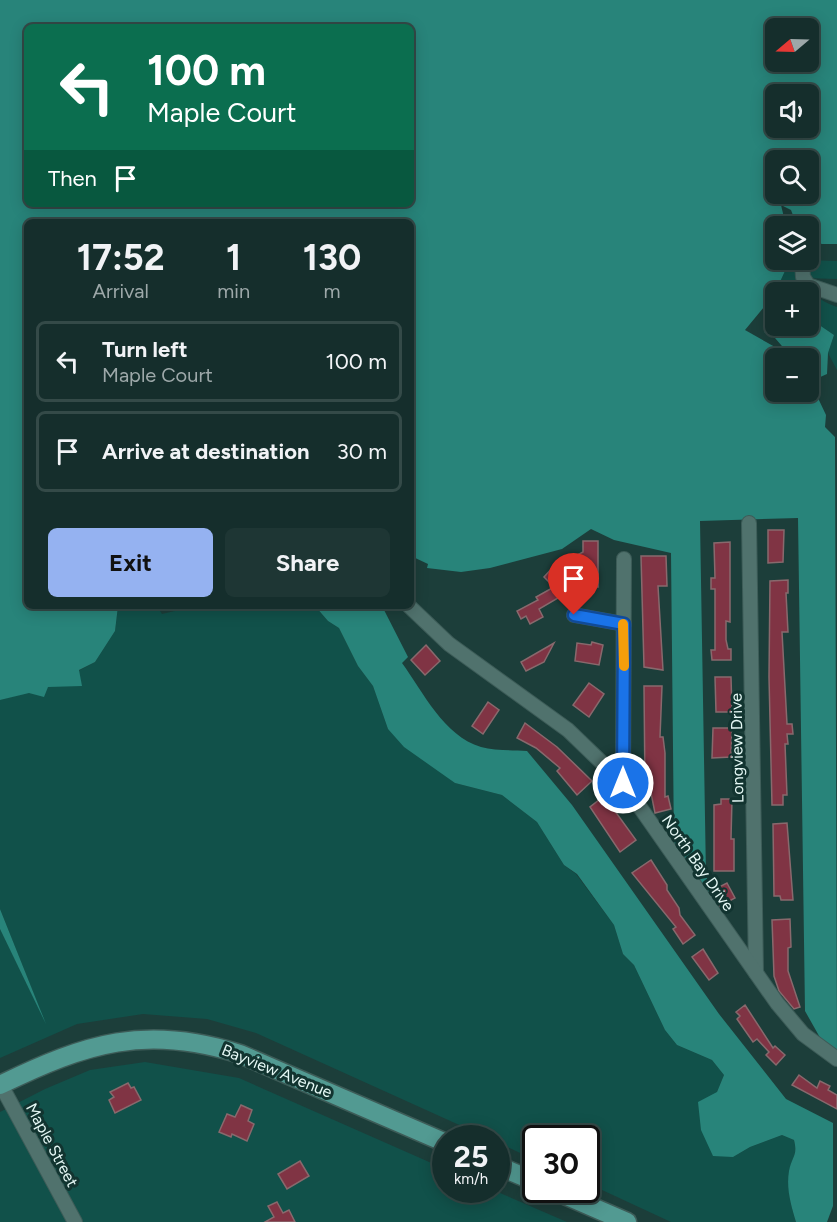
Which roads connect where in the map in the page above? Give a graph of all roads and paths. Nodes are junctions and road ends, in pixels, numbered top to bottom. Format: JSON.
{"nodes":[{"id":1,"x":802,"y":270,"type":"edge"},
{"id":2,"x":837,"y":295,"type":"edge"},
{"id":3,"x":750,"y":523,"type":"dead end"},
{"id":4,"x":624,"y":558,"type":"dead end"},
{"id":5,"x":412,"y":609,"type":"edge"},
{"id":6,"x":574,"y":615,"type":"dead end"},
{"id":7,"x":624,"y":624,"type":"junction"},
{"id":8,"x":623,"y":783,"type":"junction"},
{"id":9,"x":756,"y":973,"type":"junction"},
{"id":10,"x":837,"y":1059,"type":"edge"},
{"id":11,"x":0,"y":1085,"type":"edge"},
{"id":12,"x":432,"y":1137,"type":"edge"},
{"id":13,"x":583,"y":1203,"type":"edge"},
{"id":14,"x":75,"y":1222,"type":"edge"},
{"id":15,"x":627,"y":1222,"type":"edge"}],
"edges":[{"from":1,"to":2,"type":"street"},
{"from":3,"to":9,"type":"street","name":"Longview Drive"},
{"from":4,"to":7,"type":"street"},
{"from":5,"to":8,"type":"street","name":"North Bay Drive"},
{"from":6,"to":7,"type":"street"},
{"from":7,"to":8,"type":"street"},
{"from":8,"to":9,"type":"street","name":"North Bay Drive"},
{"from":9,"to":10,"type":"street","name":"North Bay Drive"},
{"from":11,"to":12,"type":"main road","name":"Bayview Avenue"},
{"from":11,"to":14,"type":"street","name":"Maple Street"},
{"from":13,"to":15,"type":"main road"}]}
